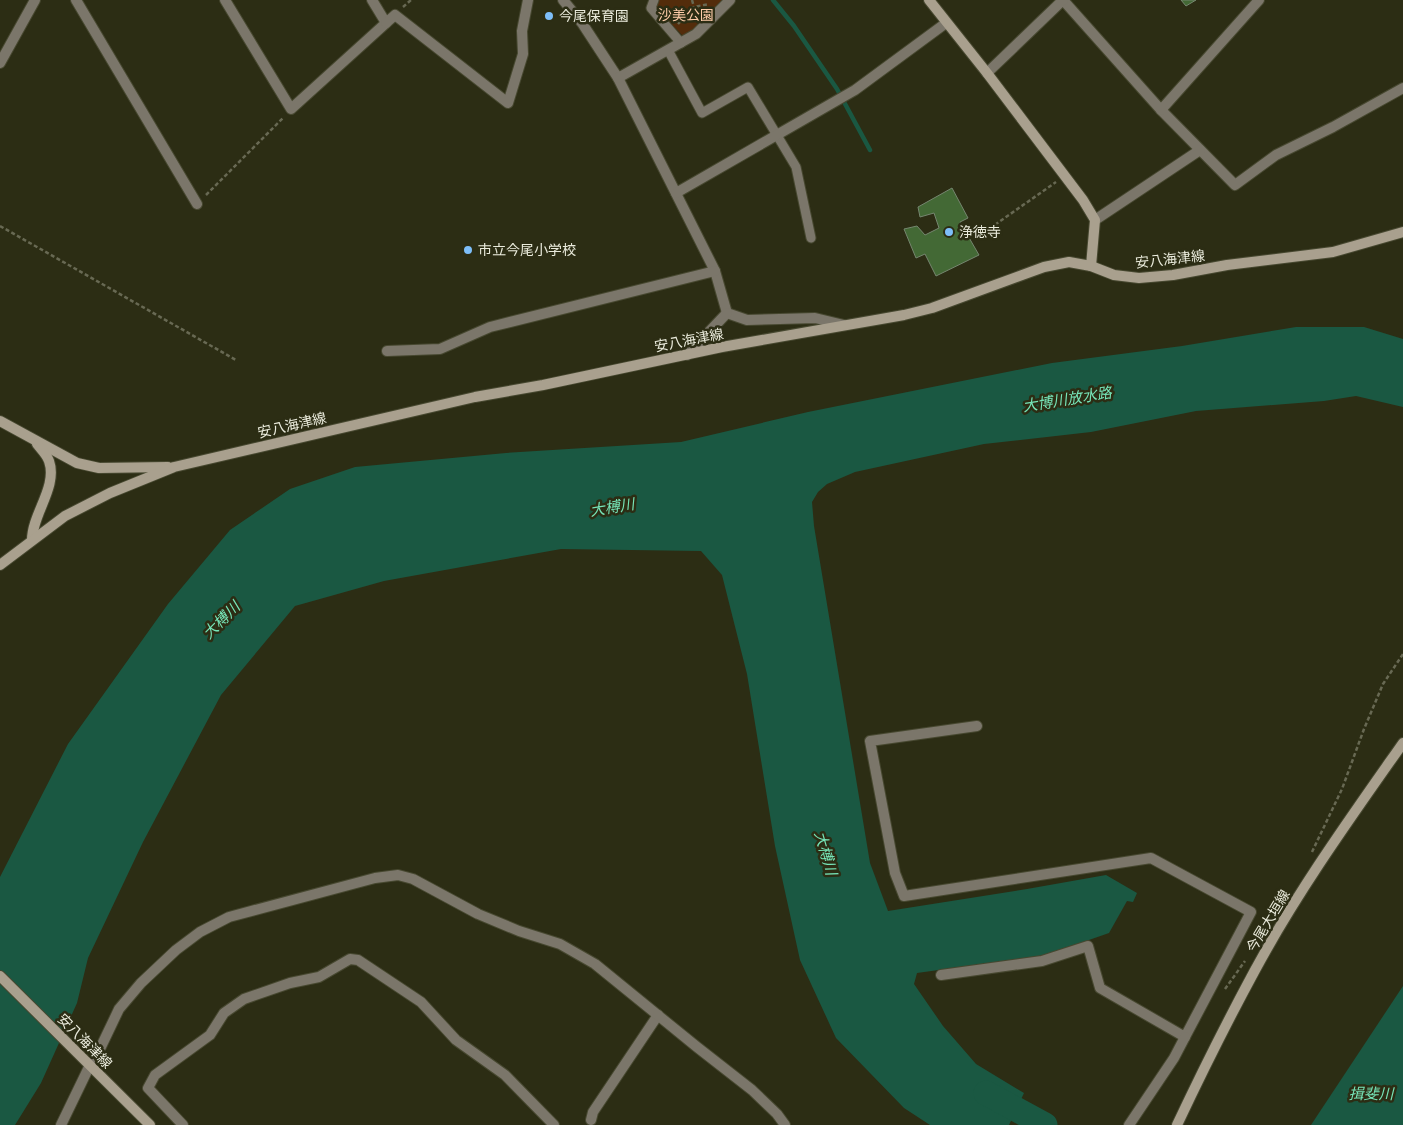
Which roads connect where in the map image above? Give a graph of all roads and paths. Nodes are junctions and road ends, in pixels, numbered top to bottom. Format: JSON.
{"nodes":[{"id":1,"x":35,"y":0,"type":"edge"},
{"id":2,"x":76,"y":0,"type":"edge"},
{"id":3,"x":225,"y":0,"type":"edge"},
{"id":4,"x":372,"y":0,"type":"edge"},
{"id":5,"x":528,"y":0,"type":"edge"},
{"id":6,"x":563,"y":0,"type":"edge"},
{"id":7,"x":654,"y":0,"type":"edge"},
{"id":8,"x":692,"y":0,"type":"edge"},
{"id":9,"x":730,"y":0,"type":"edge"},
{"id":10,"x":929,"y":0,"type":"edge"},
{"id":11,"x":1063,"y":0,"type":"edge"},
{"id":12,"x":1259,"y":0,"type":"edge"},
{"id":13,"x":709,"y":2,"type":"edge"},
{"id":14,"x":694,"y":7,"type":"junction"},
{"id":15,"x":718,"y":12,"type":"junction"},
{"id":16,"x":386,"y":23,"type":"junction"},
{"id":17,"x":946,"y":23,"type":"junction"},
{"id":18,"x":671,"y":31,"type":"junction"},
{"id":19,"x":682,"y":43,"type":"junction"},
{"id":20,"x":668,"y":50,"type":"junction"},
{"id":21,"x":0,"y":63,"type":"edge"},
{"id":22,"x":987,"y":73,"type":"junction"},
{"id":23,"x":618,"y":78,"type":"junction"},
{"id":24,"x":1403,"y":88,"type":"edge"},
{"id":25,"x":291,"y":109,"type":"junction"},
{"id":26,"x":1161,"y":110,"type":"junction"},
{"id":27,"x":777,"y":135,"type":"junction"},
{"id":28,"x":1200,"y":150,"type":"junction"},
{"id":29,"x":1065,"y":176,"type":"junction"},
{"id":30,"x":676,"y":193,"type":"junction"},
{"id":31,"x":198,"y":204,"type":"joint"},
{"id":32,"x":1095,"y":220,"type":"junction"},
{"id":33,"x":0,"y":226,"type":"edge"},
{"id":34,"x":1403,"y":232,"type":"edge"},
{"id":35,"x":979,"y":236,"type":"dead end"},
{"id":36,"x":812,"y":238,"type":"dead end"},
{"id":37,"x":1091,"y":266,"type":"junction"},
{"id":38,"x":715,"y":271,"type":"junction"},
{"id":39,"x":727,"y":313,"type":"junction"},
{"id":40,"x":844,"y":325,"type":"junction"},
{"id":41,"x":387,"y":351,"type":"dead end"},
{"id":42,"x":687,"y":355,"type":"junction"},
{"id":43,"x":236,"y":360,"type":"dead end"},
{"id":44,"x":0,"y":422,"type":"edge"},
{"id":45,"x":36,"y":442,"type":"junction"},
{"id":46,"x":174,"y":467,"type":"junction"},
{"id":47,"x":32,"y":540,"type":"junction"},
{"id":48,"x":0,"y":565,"type":"edge"},
{"id":49,"x":1403,"y":654,"type":"edge"},
{"id":50,"x":977,"y":726,"type":"dead end"},
{"id":51,"x":1403,"y":743,"type":"edge"},
{"id":52,"x":1309,"y":858,"type":"dead end"},
{"id":53,"x":941,"y":975,"type":"dead end"},
{"id":54,"x":0,"y":976,"type":"edge"},
{"id":55,"x":658,"y":1015,"type":"junction"},
{"id":56,"x":1185,"y":1037,"type":"junction"},
{"id":57,"x":90,"y":1065,"type":"junction"},
{"id":58,"x":590,"y":1123,"type":"edge"},
{"id":59,"x":61,"y":1125,"type":"edge"},
{"id":60,"x":150,"y":1125,"type":"edge"},
{"id":61,"x":183,"y":1125,"type":"edge"},
{"id":62,"x":554,"y":1125,"type":"edge"},
{"id":63,"x":785,"y":1125,"type":"edge"},
{"id":64,"x":1129,"y":1125,"type":"edge"},
{"id":65,"x":1177,"y":1125,"type":"edge"}],
"edges":[{"from":1,"to":21,"type":"street"},
{"from":2,"to":31,"type":"street"},
{"from":3,"to":25,"type":"street"},
{"from":4,"to":16,"type":"street"},
{"from":5,"to":16,"type":"street"},
{"from":6,"to":23,"type":"street"},
{"from":7,"to":18,"type":"lane"},
{"from":8,"to":14,"type":"path"},
{"from":9,"to":15,"type":"street"},
{"from":10,"to":17,"type":"main road"},
{"from":11,"to":22,"type":"street"},
{"from":11,"to":26,"type":"street"},
{"from":12,"to":26,"type":"street"},
{"from":13,"to":14,"type":"path"},
{"from":13,"to":15,"type":"path"},
{"from":14,"to":18,"type":"path"},
{"from":15,"to":19,"type":"street"},
{"from":16,"to":25,"type":"street"},
{"from":17,"to":22,"type":"main road"},
{"from":17,"to":27,"type":"street"},
{"from":18,"to":19,"type":"lane"},
{"from":19,"to":20,"type":"street"},
{"from":20,"to":23,"type":"street"},
{"from":20,"to":27,"type":"lane"},
{"from":22,"to":29,"type":"main road"},
{"from":23,"to":30,"type":"street"},
{"from":24,"to":28,"type":"street"},
{"from":25,"to":31,"type":"path"},
{"from":26,"to":28,"type":"street"},
{"from":27,"to":30,"type":"street"},
{"from":27,"to":36,"type":"lane"},
{"from":28,"to":32,"type":"street"},
{"from":29,"to":32,"type":"main road"},
{"from":29,"to":35,"type":"path"},
{"from":30,"to":38,"type":"street"},
{"from":32,"to":37,"type":"main road"},
{"from":33,"to":43,"type":"path"},
{"from":34,"to":37,"type":"main road","name":"安八海津線"},
{"from":37,"to":40,"type":"main road","name":"安八海津線"},
{"from":38,"to":39,"type":"street"},
{"from":38,"to":41,"type":"street"},
{"from":39,"to":40,"type":"street"},
{"from":39,"to":42,"type":"street"},
{"from":40,"to":42,"type":"main road","name":"安八海津線"},
{"from":42,"to":46,"type":"main road","name":"安八海津線"},
{"from":44,"to":45,"type":"main road"},
{"from":45,"to":46,"type":"main road"},
{"from":45,"to":47,"type":"main road"},
{"from":46,"to":47,"type":"main road","name":"安八海津線"},
{"from":47,"to":48,"type":"main road","name":"安八海津線"},
{"from":49,"to":52,"type":"path"},
{"from":50,"to":56,"type":"street"},
{"from":51,"to":65,"type":"main road","name":"今尾大垣線"},
{"from":53,"to":56,"type":"street"},
{"from":54,"to":57,"type":"main road","name":"安八海津線"},
{"from":55,"to":57,"type":"street"},
{"from":55,"to":58,"type":"street"},
{"from":55,"to":63,"type":"street"},
{"from":56,"to":64,"type":"street"},
{"from":57,"to":59,"type":"street"},
{"from":57,"to":60,"type":"main road","name":"安八海津線"},
{"from":61,"to":62,"type":"street"}]}
